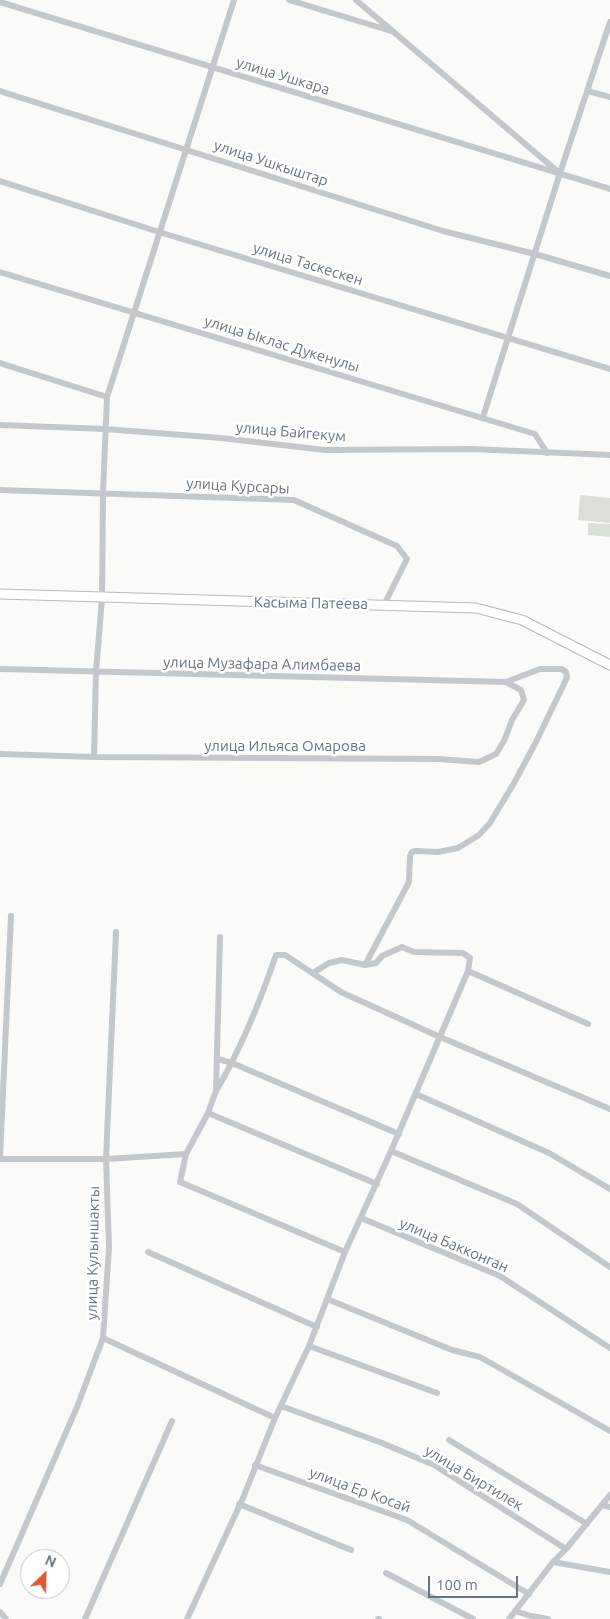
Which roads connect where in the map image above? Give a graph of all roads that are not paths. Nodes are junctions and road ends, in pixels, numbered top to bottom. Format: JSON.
{"nodes":[{"id":1,"x":234,"y":0,"type":"edge"},
{"id":2,"x":290,"y":0,"type":"edge"},
{"id":3,"x":356,"y":0,"type":"edge"},
{"id":4,"x":0,"y":2,"type":"edge"},
{"id":5,"x":610,"y":22,"type":"edge"},
{"id":6,"x":394,"y":32,"type":"junction"},
{"id":7,"x":212,"y":66,"type":"junction"},
{"id":8,"x":0,"y":90,"type":"edge"},
{"id":9,"x":588,"y":90,"type":"junction"},
{"id":10,"x":610,"y":97,"type":"edge"},
{"id":11,"x":186,"y":149,"type":"junction"},
{"id":12,"x":560,"y":173,"type":"junction"},
{"id":13,"x":0,"y":182,"type":"edge"},
{"id":14,"x":610,"y":189,"type":"edge"},
{"id":15,"x":159,"y":232,"type":"junction"},
{"id":16,"x":535,"y":254,"type":"junction"},
{"id":17,"x":0,"y":272,"type":"edge"},
{"id":18,"x":610,"y":276,"type":"edge"},
{"id":19,"x":134,"y":313,"type":"junction"},
{"id":20,"x":508,"y":338,"type":"junction"},
{"id":21,"x":0,"y":363,"type":"edge"},
{"id":22,"x":610,"y":369,"type":"edge"},
{"id":23,"x":107,"y":397,"type":"junction"},
{"id":24,"x":483,"y":417,"type":"junction"},
{"id":25,"x":0,"y":425,"type":"edge"},
{"id":26,"x":105,"y":429,"type":"junction"},
{"id":27,"x":547,"y":453,"type":"junction"},
{"id":28,"x":610,"y":455,"type":"edge"},
{"id":29,"x":0,"y":490,"type":"edge"},
{"id":30,"x":103,"y":493,"type":"junction"},
{"id":31,"x":0,"y":594,"type":"edge"},
{"id":32,"x":102,"y":598,"type":"junction"},
{"id":33,"x":384,"y":605,"type":"junction"},
{"id":34,"x":610,"y":665,"type":"edge"},
{"id":35,"x":0,"y":668,"type":"edge"},
{"id":36,"x":96,"y":672,"type":"junction"},
{"id":37,"x":506,"y":682,"type":"junction"},
{"id":38,"x":521,"y":690,"type":"joint"},
{"id":39,"x":0,"y":754,"type":"edge"},
{"id":40,"x":94,"y":757,"type":"junction"},
{"id":41,"x":11,"y":916,"type":"dead end"},
{"id":42,"x":116,"y":932,"type":"dead end"},
{"id":43,"x":220,"y":937,"type":"dead end"},
{"id":44,"x":365,"y":965,"type":"junction"},
{"id":45,"x":468,"y":971,"type":"junction"},
{"id":46,"x":313,"y":973,"type":"junction"},
{"id":47,"x":588,"y":1024,"type":"dead end"},
{"id":48,"x":440,"y":1037,"type":"junction"},
{"id":49,"x":218,"y":1059,"type":"junction"},
{"id":50,"x":232,"y":1064,"type":"junction"},
{"id":51,"x":216,"y":1091,"type":"junction"},
{"id":52,"x":416,"y":1094,"type":"junction"},
{"id":53,"x":610,"y":1109,"type":"edge"},
{"id":54,"x":208,"y":1113,"type":"junction"},
{"id":55,"x":399,"y":1134,"type":"junction"},
{"id":56,"x":391,"y":1151,"type":"junction"},
{"id":57,"x":186,"y":1154,"type":"junction"},
{"id":58,"x":0,"y":1158,"type":"edge"},
{"id":59,"x":106,"y":1159,"type":"junction"},
{"id":60,"x":377,"y":1184,"type":"junction"},
{"id":61,"x":610,"y":1189,"type":"edge"},
{"id":62,"x":361,"y":1218,"type":"junction"},
{"id":63,"x":148,"y":1252,"type":"dead end"},
{"id":64,"x":344,"y":1252,"type":"junction"},
{"id":65,"x":610,"y":1267,"type":"edge"},
{"id":66,"x":327,"y":1299,"type":"junction"},
{"id":67,"x":317,"y":1327,"type":"junction"},
{"id":68,"x":103,"y":1338,"type":"junction"},
{"id":69,"x":309,"y":1346,"type":"junction"},
{"id":70,"x":610,"y":1348,"type":"edge"},
{"id":71,"x":437,"y":1393,"type":"dead end"},
{"id":72,"x":281,"y":1406,"type":"junction"},
{"id":73,"x":275,"y":1418,"type":"junction"},
{"id":74,"x":172,"y":1421,"type":"dead end"},
{"id":75,"x":610,"y":1432,"type":"edge"},
{"id":76,"x":449,"y":1440,"type":"dead end"},
{"id":77,"x":255,"y":1465,"type":"junction"},
{"id":78,"x":610,"y":1495,"type":"edge"},
{"id":79,"x":239,"y":1504,"type":"junction"},
{"id":80,"x":602,"y":1505,"type":"junction"},
{"id":81,"x":610,"y":1507,"type":"edge"},
{"id":82,"x":587,"y":1524,"type":"junction"},
{"id":83,"x":566,"y":1549,"type":"junction"},
{"id":84,"x":351,"y":1550,"type":"dead end"},
{"id":85,"x":553,"y":1562,"type":"junction"},
{"id":86,"x":610,"y":1572,"type":"edge"},
{"id":87,"x":386,"y":1573,"type":"dead end"},
{"id":88,"x":0,"y":1584,"type":"edge"},
{"id":89,"x":528,"y":1594,"type":"junction"},
{"id":90,"x":515,"y":1611,"type":"junction"},
{"id":91,"x":0,"y":1612,"type":"edge"},
{"id":92,"x":6,"y":1619,"type":"edge"},
{"id":93,"x":85,"y":1619,"type":"edge"},
{"id":94,"x":187,"y":1619,"type":"edge"},
{"id":95,"x":473,"y":1619,"type":"edge"},
{"id":96,"x":509,"y":1619,"type":"edge"},
{"id":97,"x":548,"y":1619,"type":"edge"}],
"edges":[{"from":1,"to":7,"type":"street"},
{"from":2,"to":6,"type":"street"},
{"from":3,"to":6,"type":"street"},
{"from":4,"to":7,"type":"street","name":"улица Ушкара"},
{"from":5,"to":9,"type":"street"},
{"from":6,"to":12,"type":"street"},
{"from":7,"to":11,"type":"street"},
{"from":7,"to":12,"type":"street","name":"улица Ушкара"},
{"from":8,"to":11,"type":"street","name":"улица Ушкыштар"},
{"from":9,"to":10,"type":"street"},
{"from":9,"to":12,"type":"street"},
{"from":11,"to":15,"type":"street"},
{"from":11,"to":16,"type":"street","name":"улица Ушкыштар"},
{"from":12,"to":14,"type":"street","name":"улица Ушкара"},
{"from":12,"to":16,"type":"street"},
{"from":13,"to":15,"type":"street","name":"улица Таскескен"},
{"from":15,"to":19,"type":"street"},
{"from":15,"to":20,"type":"street","name":"улица Таскескен"},
{"from":16,"to":18,"type":"street","name":"улица Ушкыштар"},
{"from":16,"to":20,"type":"street"},
{"from":17,"to":19,"type":"street","name":"улица Ыклас Дукенулы"},
{"from":19,"to":23,"type":"street"},
{"from":19,"to":24,"type":"street","name":"улица Ыклас Дукенулы"},
{"from":20,"to":22,"type":"street","name":"улица Таскескен"},
{"from":20,"to":24,"type":"street"},
{"from":21,"to":23,"type":"street"},
{"from":23,"to":26,"type":"street"},
{"from":24,"to":27,"type":"street","name":"улица Ыклас Дукенулы"},
{"from":25,"to":26,"type":"street","name":"улица Байгекум"},
{"from":26,"to":27,"type":"street","name":"улица Байгекум"},
{"from":26,"to":30,"type":"street"},
{"from":27,"to":28,"type":"street","name":"улица Байгекум"},
{"from":29,"to":30,"type":"street","name":"улица Курсары"},
{"from":30,"to":32,"type":"street"},
{"from":30,"to":33,"type":"street","name":"улица Курсары"},
{"from":31,"to":32,"type":"main road","name":"Касыма Патеева"},
{"from":32,"to":33,"type":"main road","name":"Касыма Патеева"},
{"from":32,"to":36,"type":"street"},
{"from":33,"to":34,"type":"main road","name":"Касыма Патеева"},
{"from":35,"to":36,"type":"street","name":"улица Музафара Алимбаева"},
{"from":36,"to":37,"type":"street","name":"улица Музафара Алимбаева"},
{"from":36,"to":40,"type":"street"},
{"from":37,"to":38,"type":"street","name":"улица Музафара Алимбаева"},
{"from":37,"to":44,"type":"street"},
{"from":38,"to":40,"type":"street","name":"улица Ильяса Омарова"},
{"from":39,"to":40,"type":"street","name":"улица Ильяса Омарова"},
{"from":41,"to":58,"type":"street"},
{"from":42,"to":59,"type":"street","name":"улица Кулыншакты"},
{"from":43,"to":49,"type":"street"},
{"from":44,"to":45,"type":"street"},
{"from":44,"to":46,"type":"street"},
{"from":45,"to":47,"type":"street"},
{"from":45,"to":48,"type":"street"},
{"from":46,"to":48,"type":"street"},
{"from":46,"to":50,"type":"street"},
{"from":48,"to":52,"type":"street"},
{"from":48,"to":53,"type":"street"},
{"from":49,"to":50,"type":"street"},
{"from":49,"to":51,"type":"street"},
{"from":50,"to":51,"type":"street"},
{"from":50,"to":55,"type":"street"},
{"from":51,"to":54,"type":"street"},
{"from":52,"to":55,"type":"street"},
{"from":52,"to":61,"type":"street"},
{"from":54,"to":57,"type":"street"},
{"from":54,"to":60,"type":"street"},
{"from":55,"to":56,"type":"street"},
{"from":56,"to":60,"type":"street"},
{"from":56,"to":65,"type":"street"},
{"from":57,"to":59,"type":"street"},
{"from":57,"to":64,"type":"street"},
{"from":58,"to":59,"type":"street"},
{"from":59,"to":68,"type":"street","name":"улица Кулыншакты"},
{"from":60,"to":62,"type":"street"},
{"from":62,"to":64,"type":"street"},
{"from":62,"to":70,"type":"street","name":"улица Бакконган"},
{"from":63,"to":67,"type":"street"},
{"from":64,"to":66,"type":"street"},
{"from":66,"to":67,"type":"street"},
{"from":66,"to":75,"type":"street"},
{"from":67,"to":69,"type":"street"},
{"from":68,"to":73,"type":"street"},
{"from":68,"to":88,"type":"street","name":"улица Кулыншакты"},
{"from":69,"to":71,"type":"street"},
{"from":69,"to":72,"type":"street"},
{"from":72,"to":73,"type":"street"},
{"from":72,"to":83,"type":"street","name":"улица Биртилек"},
{"from":73,"to":77,"type":"street"},
{"from":74,"to":93,"type":"street"},
{"from":76,"to":82,"type":"street"},
{"from":77,"to":79,"type":"street"},
{"from":77,"to":89,"type":"street","name":"улица Ер Косай"},
{"from":78,"to":80,"type":"street"},
{"from":79,"to":84,"type":"street"},
{"from":79,"to":94,"type":"street"},
{"from":80,"to":81,"type":"street"},
{"from":80,"to":82,"type":"street"},
{"from":82,"to":83,"type":"street"},
{"from":83,"to":85,"type":"street"},
{"from":85,"to":86,"type":"street"},
{"from":85,"to":89,"type":"street"},
{"from":87,"to":95,"type":"street"},
{"from":89,"to":90,"type":"street"},
{"from":90,"to":96,"type":"street"},
{"from":90,"to":97,"type":"street"},
{"from":91,"to":92,"type":"street"}]}
